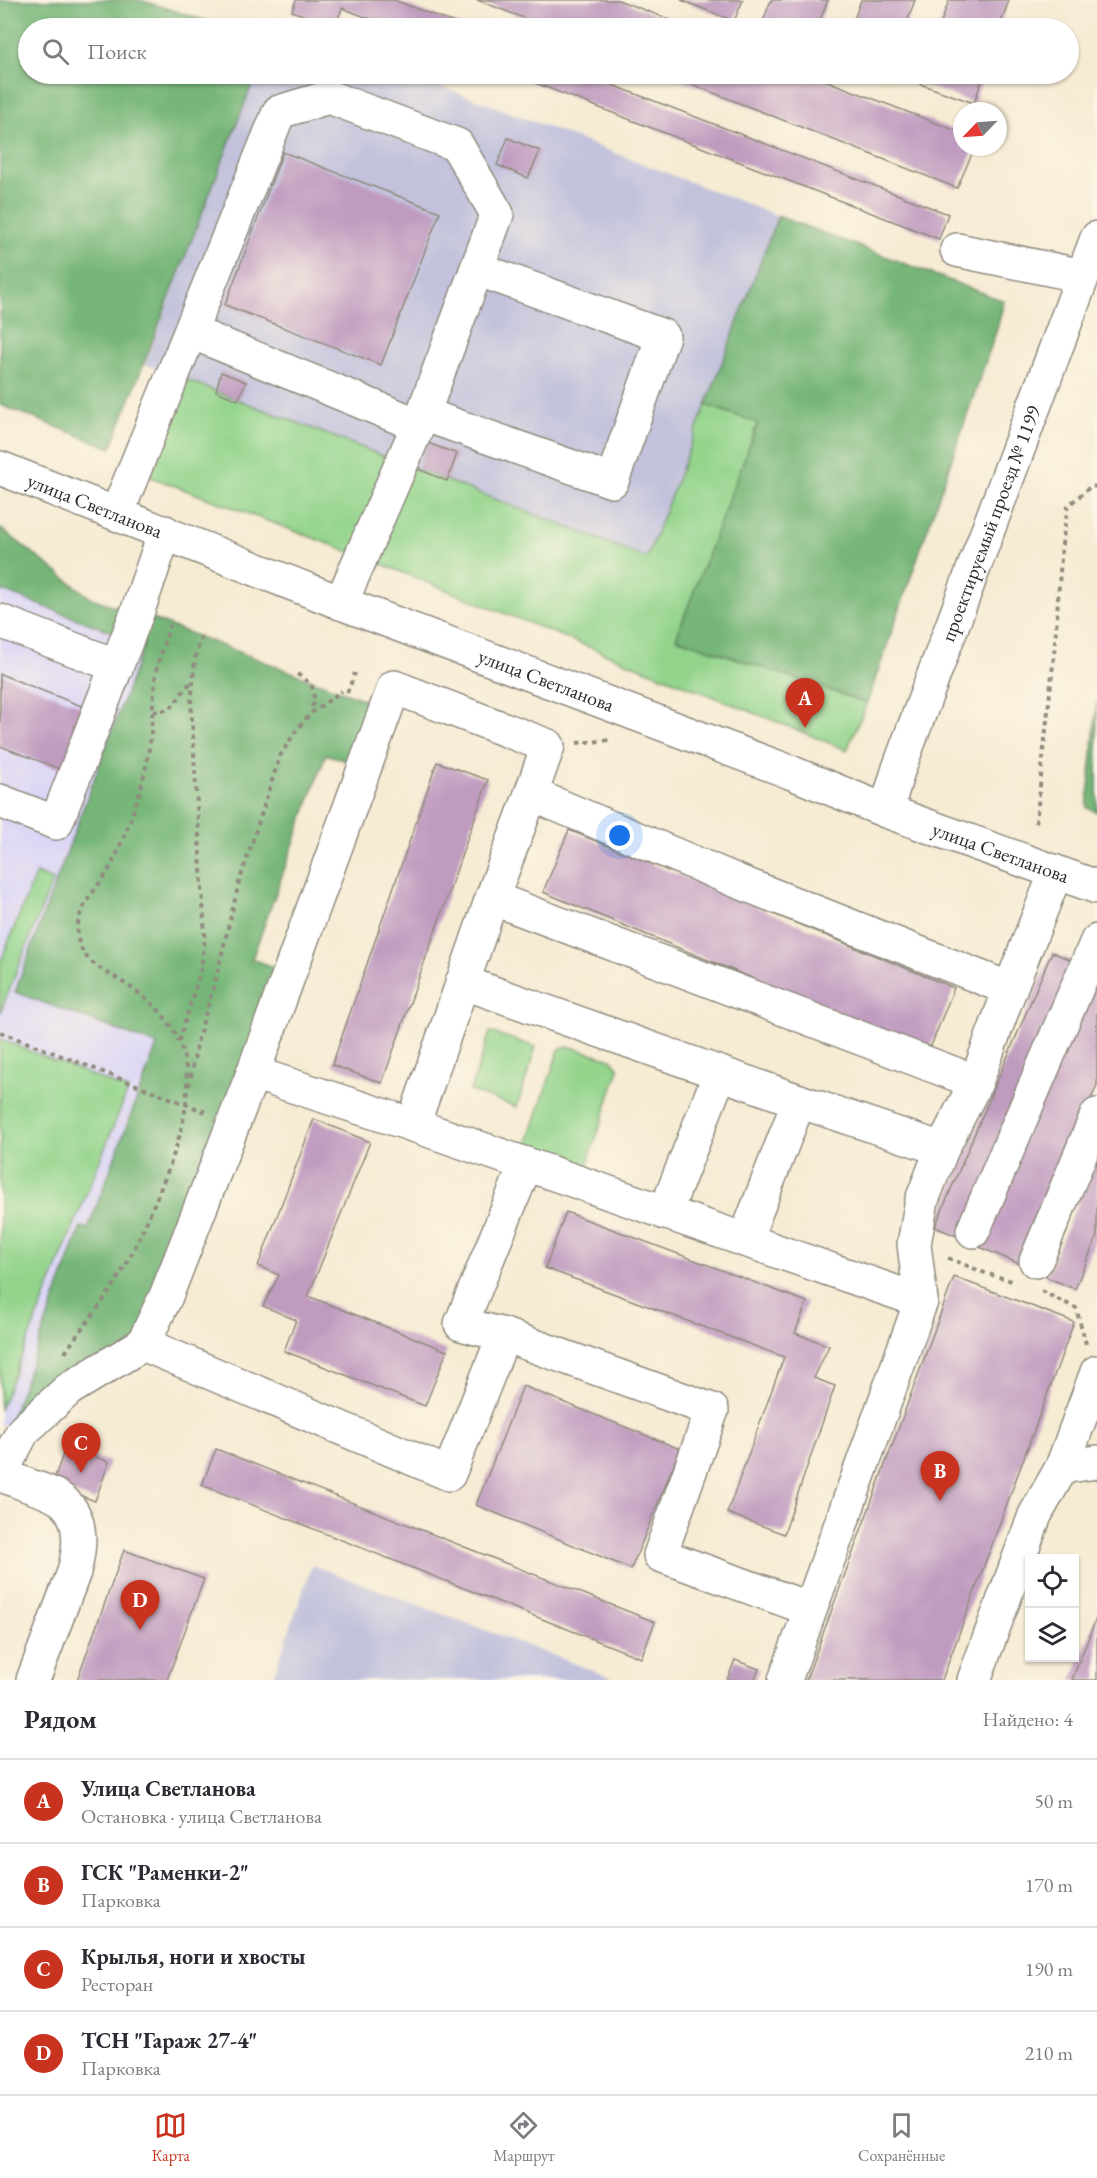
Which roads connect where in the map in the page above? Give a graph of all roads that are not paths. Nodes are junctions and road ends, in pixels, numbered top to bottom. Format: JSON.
{"nodes":[{"id":1,"x":1097,"y":238,"type":"edge"},
{"id":2,"x":957,"y":250,"type":"dead end"},
{"id":3,"x":477,"y":269,"type":"junction"},
{"id":4,"x":1083,"y":276,"type":"junction"},
{"id":5,"x":191,"y":332,"type":"junction"},
{"id":6,"x":420,"y":419,"type":"junction"},
{"id":7,"x":0,"y":468,"type":"edge"},
{"id":8,"x":117,"y":513,"type":"junction"},
{"id":9,"x":165,"y":532,"type":"junction"},
{"id":10,"x":341,"y":603,"type":"junction"},
{"id":11,"x":0,"y":621,"type":"edge"},
{"id":12,"x":117,"y":666,"type":"junction"},
{"id":13,"x":531,"y":794,"type":"junction"},
{"id":14,"x":0,"y":801,"type":"edge"},
{"id":15,"x":886,"y":811,"type":"junction"},
{"id":16,"x":1056,"y":872,"type":"junction"},
{"id":17,"x":1097,"y":887,"type":"edge"},
{"id":18,"x":492,"y":898,"type":"junction"},
{"id":19,"x":1094,"y":959,"type":"edge"},
{"id":20,"x":462,"y":982,"type":"junction"},
{"id":21,"x":1010,"y":989,"type":"junction"},
{"id":22,"x":253,"y":1073,"type":"junction"},
{"id":23,"x":720,"y":1073,"type":"junction"},
{"id":24,"x":976,"y":1082,"type":"junction"},
{"id":25,"x":799,"y":1101,"type":"junction"},
{"id":26,"x":1097,"y":1115,"type":"edge"},
{"id":27,"x":412,"y":1125,"type":"junction"},
{"id":28,"x":942,"y":1149,"type":"junction"},
{"id":29,"x":526,"y":1164,"type":"junction"},
{"id":30,"x":665,"y":1213,"type":"junction"},
{"id":31,"x":973,"y":1231,"type":"dead end"},
{"id":32,"x":745,"y":1240,"type":"junction"},
{"id":33,"x":1028,"y":1277,"type":"road end"},
{"id":34,"x":921,"y":1301,"type":"junction"},
{"id":35,"x":504,"y":1335,"type":"junction"},
{"id":36,"x":143,"y":1344,"type":"junction"},
{"id":37,"x":1092,"y":1360,"type":"edge"},
{"id":38,"x":1097,"y":1462,"type":"edge"},
{"id":39,"x":1062,"y":1467,"type":"junction"},
{"id":40,"x":0,"y":1475,"type":"edge"},
{"id":41,"x":810,"y":1609,"type":"junction"},
{"id":42,"x":33,"y":1680,"type":"edge"},
{"id":43,"x":785,"y":1680,"type":"edge"},
{"id":44,"x":974,"y":1680,"type":"edge"}],
"edges":[{"from":1,"to":4,"type":"street","name":"проектируемый проезд № 1199"},
{"from":2,"to":4,"type":"street"},
{"from":3,"to":5,"type":"street"},
{"from":3,"to":6,"type":"street"},
{"from":3,"to":6,"type":"street"},
{"from":4,"to":15,"type":"street","name":"проектируемый проезд № 1199"},
{"from":5,"to":6,"type":"street"},
{"from":5,"to":8,"type":"street"},
{"from":6,"to":10,"type":"street"},
{"from":7,"to":8,"type":"street","name":"улица Светланова"},
{"from":8,"to":9,"type":"street","name":"улица Светланова"},
{"from":9,"to":10,"type":"street","name":"улица Светланова"},
{"from":9,"to":12,"type":"street"},
{"from":10,"to":15,"type":"street","name":"улица Светланова"},
{"from":11,"to":12,"type":"street"},
{"from":12,"to":14,"type":"street"},
{"from":13,"to":18,"type":"street"},
{"from":13,"to":21,"type":"street"},
{"from":13,"to":22,"type":"street"},
{"from":15,"to":16,"type":"street","name":"улица Светланова"},
{"from":16,"to":17,"type":"street","name":"улица Светланова"},
{"from":16,"to":21,"type":"street"},
{"from":18,"to":20,"type":"street"},
{"from":18,"to":24,"type":"street"},
{"from":19,"to":31,"type":"street"},
{"from":20,"to":23,"type":"street"},
{"from":20,"to":27,"type":"street"},
{"from":21,"to":24,"type":"street"},
{"from":22,"to":27,"type":"street"},
{"from":22,"to":36,"type":"street"},
{"from":23,"to":25,"type":"street"},
{"from":23,"to":30,"type":"street"},
{"from":24,"to":28,"type":"street"},
{"from":25,"to":28,"type":"street"},
{"from":25,"to":32,"type":"street"},
{"from":26,"to":33,"type":"street"},
{"from":27,"to":29,"type":"street"},
{"from":28,"to":34,"type":"street"},
{"from":29,"to":30,"type":"street"},
{"from":29,"to":35,"type":"street"},
{"from":30,"to":32,"type":"street"},
{"from":32,"to":34,"type":"street"},
{"from":34,"to":41,"type":"street"},
{"from":35,"to":36,"type":"street"},
{"from":35,"to":41,"type":"street"},
{"from":36,"to":40,"type":"street"},
{"from":37,"to":39,"type":"street"},
{"from":38,"to":39,"type":"street"},
{"from":39,"to":44,"type":"street"},
{"from":40,"to":42,"type":"street"},
{"from":41,"to":43,"type":"street"}]}
